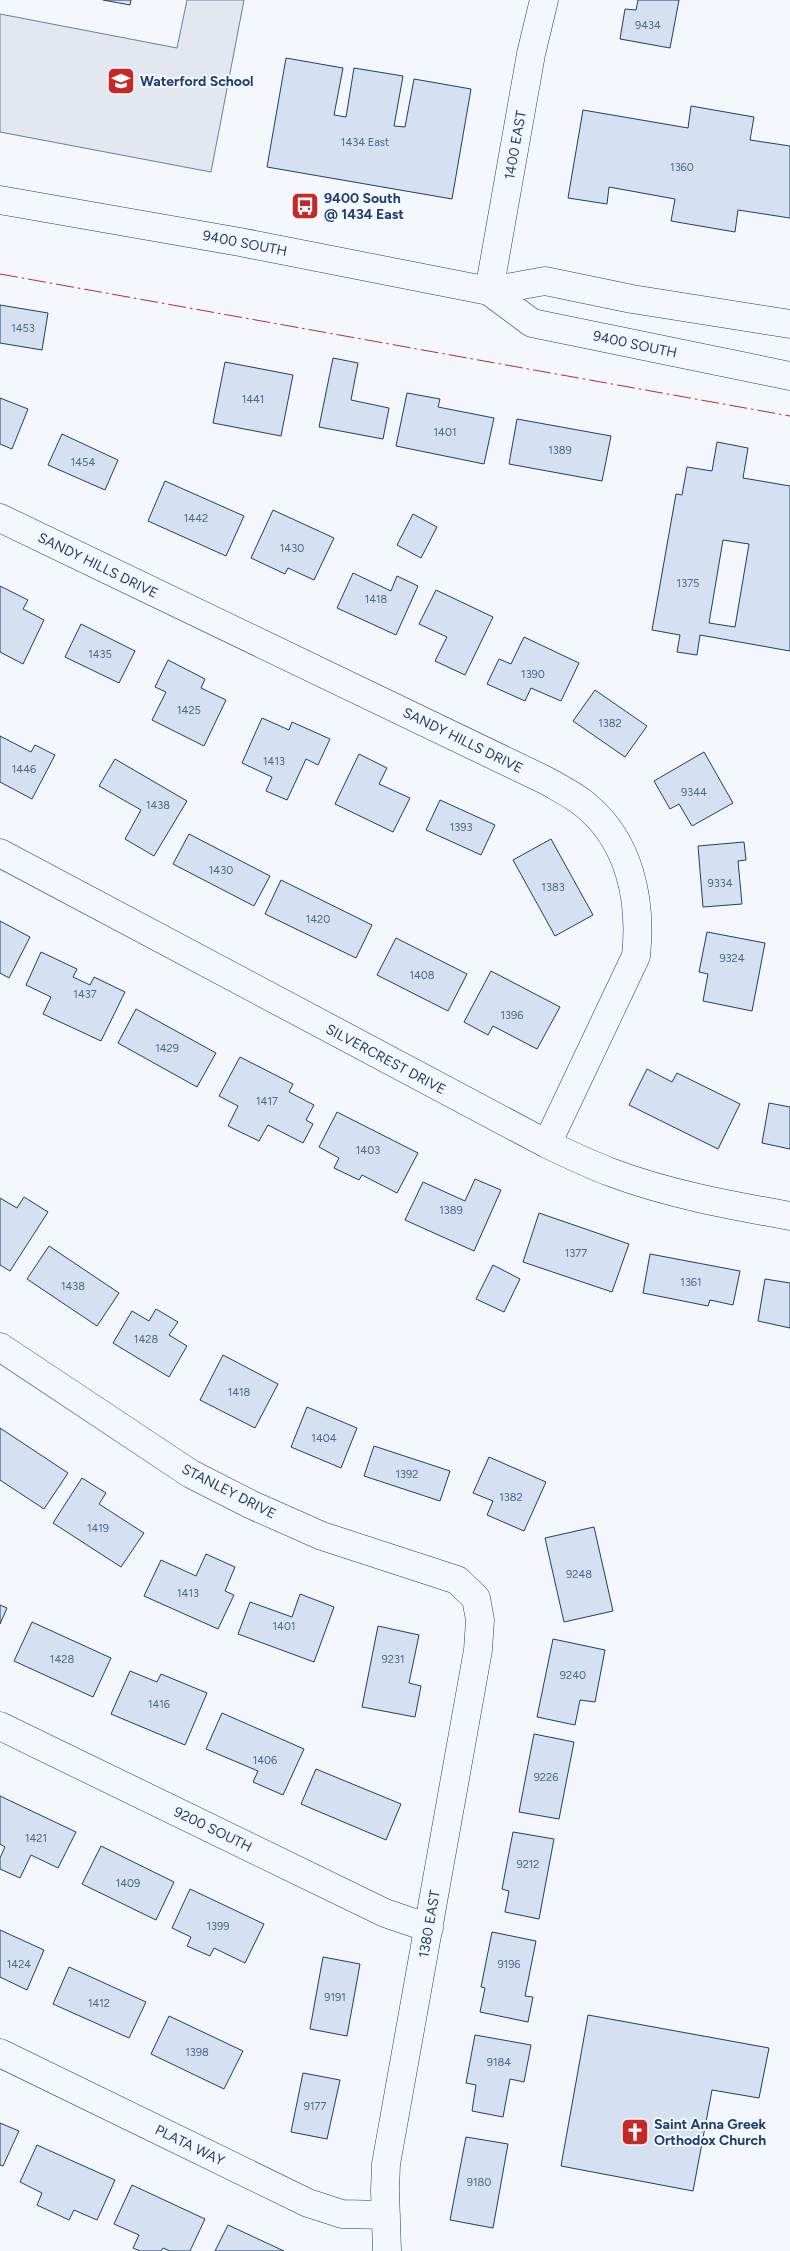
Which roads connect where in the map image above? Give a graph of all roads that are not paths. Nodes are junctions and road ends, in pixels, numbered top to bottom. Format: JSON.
{"nodes":[{"id":1,"x":544,"y":0,"type":"edge"},
{"id":2,"x":0,"y":200,"type":"edge"},
{"id":3,"x":489,"y":291,"type":"junction"},
{"id":4,"x":790,"y":324,"type":"edge"},
{"id":5,"x":790,"y":376,"type":"edge"},
{"id":6,"x":0,"y":518,"type":"edge"},
{"id":7,"x":0,"y":853,"type":"edge"},
{"id":8,"x":547,"y":1144,"type":"junction"},
{"id":9,"x":790,"y":1216,"type":"edge"},
{"id":10,"x":0,"y":1347,"type":"edge"},
{"id":11,"x":476,"y":1598,"type":"joint"},
{"id":12,"x":0,"y":1726,"type":"edge"},
{"id":13,"x":429,"y":1928,"type":"junction"},
{"id":14,"x":0,"y":2053,"type":"edge"},
{"id":15,"x":386,"y":2215,"type":"junction"},
{"id":16,"x":387,"y":2251,"type":"edge"}],
"edges":[{"from":1,"to":3,"type":"street","name":"1400 EAST"},
{"from":2,"to":3,"type":"street","name":"9400 SOUTH"},
{"from":3,"to":4,"type":"street","name":"9400 SOUTH"},
{"from":3,"to":5,"type":"street","name":"9400 SOUTH"},
{"from":6,"to":8,"type":"street","name":"SANDY HILLS DRIVE"},
{"from":7,"to":8,"type":"street","name":"SILVERCREST DRIVE"},
{"from":8,"to":9,"type":"street","name":"SILVERCREST DRIVE"},
{"from":10,"to":11,"type":"street","name":"STANLEY DRIVE"},
{"from":11,"to":13,"type":"street","name":"1380 EAST"},
{"from":12,"to":13,"type":"street","name":"9200 SOUTH"},
{"from":13,"to":15,"type":"street","name":"1380 EAST"},
{"from":14,"to":15,"type":"street","name":"PLATA WAY"},
{"from":15,"to":16,"type":"street","name":"1380 EAST"}]}
